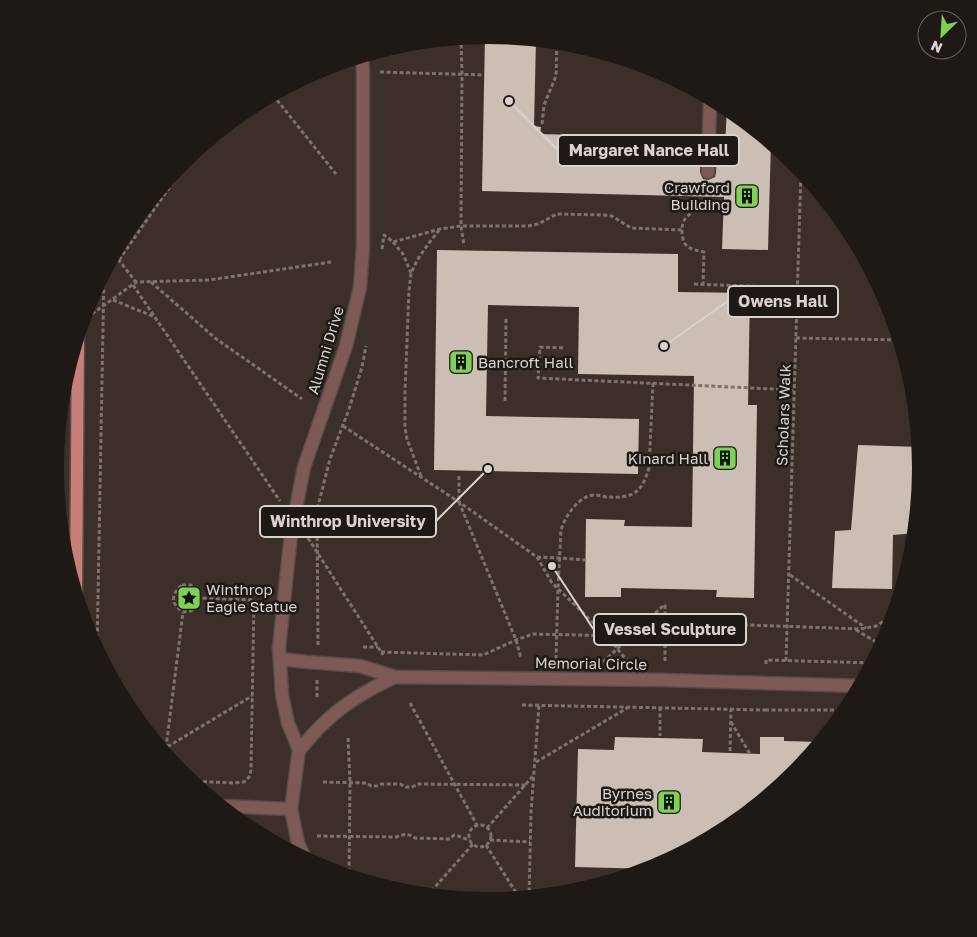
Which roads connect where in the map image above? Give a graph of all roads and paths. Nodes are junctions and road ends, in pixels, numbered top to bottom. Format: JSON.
{"nodes":[{"id":1,"x":461,"y":45,"type":"edge"},
{"id":2,"x":557,"y":49,"type":"edge"},
{"id":3,"x":362,"y":63,"type":"edge"},
{"id":4,"x":380,"y":72,"type":"dead end"},
{"id":5,"x":462,"y":74,"type":"junction"},
{"id":6,"x":484,"y":75,"type":"dead end"},
{"id":7,"x":277,"y":100,"type":"edge"},
{"id":8,"x":710,"y":106,"type":"edge"},
{"id":9,"x":542,"y":124,"type":"dead end"},
{"id":10,"x":708,"y":172,"type":"dead end"},
{"id":11,"x":336,"y":174,"type":"dead end"},
{"id":12,"x":801,"y":180,"type":"edge"},
{"id":13,"x":169,"y":188,"type":"edge"},
{"id":14,"x":691,"y":213,"type":"dead end"},
{"id":15,"x":461,"y":226,"type":"junction"},
{"id":16,"x":440,"y":229,"type":"junction"},
{"id":17,"x":682,"y":230,"type":"junction"},
{"id":18,"x":384,"y":235,"type":"dead end"},
{"id":19,"x":393,"y":242,"type":"junction"},
{"id":20,"x":464,"y":246,"type":"dead end"},
{"id":21,"x":119,"y":260,"type":"joint"},
{"id":22,"x":331,"y":262,"type":"dead end"},
{"id":23,"x":411,"y":274,"type":"junction"},
{"id":24,"x":151,"y":282,"type":"junction"},
{"id":25,"x":134,"y":284,"type":"junction"},
{"id":26,"x":694,"y":284,"type":"dead end"},
{"id":27,"x":703,"y":284,"type":"junction"},
{"id":28,"x":798,"y":288,"type":"junction"},
{"id":29,"x":104,"y":289,"type":"edge"},
{"id":30,"x":112,"y":300,"type":"junction"},
{"id":31,"x":104,"y":306,"type":"junction"},
{"id":32,"x":93,"y":313,"type":"edge"},
{"id":33,"x":155,"y":317,"type":"junction"},
{"id":34,"x":506,"y":318,"type":"dead end"},
{"id":35,"x":796,"y":338,"type":"junction"},
{"id":36,"x":893,"y":340,"type":"edge"},
{"id":37,"x":563,"y":348,"type":"dead end"},
{"id":38,"x":78,"y":360,"type":"edge"},
{"id":39,"x":500,"y":363,"type":"dead end"},
{"id":40,"x":505,"y":363,"type":"junction"},
{"id":41,"x":539,"y":365,"type":"junction"},
{"id":42,"x":653,"y":384,"type":"junction"},
{"id":43,"x":795,"y":390,"type":"junction"},
{"id":44,"x":302,"y":399,"type":"dead end"},
{"id":45,"x":505,"y":402,"type":"dead end"},
{"id":46,"x":459,"y":476,"type":"dead end"},
{"id":47,"x":421,"y":477,"type":"junction"},
{"id":48,"x":459,"y":502,"type":"junction"},
{"id":49,"x":294,"y":519,"type":"junction"},
{"id":50,"x":317,"y":551,"type":"junction"},
{"id":51,"x":537,"y":557,"type":"junction"},
{"id":52,"x":559,"y":558,"type":"junction"},
{"id":53,"x":585,"y":560,"type":"dead end"},
{"id":54,"x":76,"y":570,"type":"edge"},
{"id":55,"x":789,"y":574,"type":"junction"},
{"id":56,"x":558,"y":588,"type":"junction"},
{"id":57,"x":199,"y":598,"type":"junction"},
{"id":58,"x":183,"y":612,"type":"junction"},
{"id":59,"x":885,"y":620,"type":"edge"},
{"id":60,"x":666,"y":622,"type":"junction"},
{"id":61,"x":788,"y":626,"type":"junction"},
{"id":62,"x":866,"y":628,"type":"junction"},
{"id":63,"x":854,"y":629,"type":"junction"},
{"id":64,"x":97,"y":634,"type":"edge"},
{"id":65,"x":556,"y":636,"type":"junction"},
{"id":66,"x":606,"y":636,"type":"junction"},
{"id":67,"x":630,"y":637,"type":"junction"},
{"id":68,"x":666,"y":637,"type":"junction"},
{"id":69,"x":516,"y":640,"type":"junction"},
{"id":70,"x":876,"y":642,"type":"edge"},
{"id":71,"x":617,"y":648,"type":"junction"},
{"id":72,"x":318,"y":652,"type":"dead end"},
{"id":73,"x":381,"y":652,"type":"junction"},
{"id":74,"x":279,"y":653,"type":"junction"},
{"id":75,"x":384,"y":657,"type":"dead end"},
{"id":76,"x":521,"y":658,"type":"dead end"},
{"id":77,"x":556,"y":659,"type":"dead end"},
{"id":78,"x":665,"y":661,"type":"dead end"},
{"id":79,"x":786,"y":661,"type":"junction"},
{"id":80,"x":865,"y":663,"type":"edge"},
{"id":81,"x":766,"y":664,"type":"dead end"},
{"id":82,"x":318,"y":672,"type":"dead end"},
{"id":83,"x":396,"y":677,"type":"junction"},
{"id":84,"x":585,"y":679,"type":"junction"},
{"id":85,"x":642,"y":680,"type":"junction"},
{"id":86,"x":853,"y":686,"type":"edge"},
{"id":87,"x":252,"y":696,"type":"junction"},
{"id":88,"x":317,"y":697,"type":"dead end"},
{"id":89,"x":410,"y":703,"type":"dead end"},
{"id":90,"x":522,"y":705,"type":"dead end"},
{"id":91,"x":539,"y":705,"type":"junction"},
{"id":92,"x":630,"y":706,"type":"junction"},
{"id":93,"x":660,"y":707,"type":"junction"},
{"id":94,"x":731,"y":709,"type":"junction"},
{"id":95,"x":838,"y":710,"type":"edge"},
{"id":96,"x":731,"y":721,"type":"junction"},
{"id":97,"x":660,"y":736,"type":"dead end"},
{"id":98,"x":348,"y":738,"type":"dead end"},
{"id":99,"x":166,"y":746,"type":"edge"},
{"id":100,"x":168,"y":747,"type":"edge"},
{"id":101,"x":299,"y":750,"type":"junction"},
{"id":102,"x":730,"y":750,"type":"dead end"},
{"id":103,"x":750,"y":754,"type":"dead end"},
{"id":104,"x":535,"y":762,"type":"junction"},
{"id":105,"x":534,"y":775,"type":"junction"},
{"id":106,"x":201,"y":782,"type":"edge"},
{"id":107,"x":323,"y":782,"type":"dead end"},
{"id":108,"x":350,"y":782,"type":"junction"},
{"id":109,"x":455,"y":784,"type":"junction"},
{"id":110,"x":526,"y":785,"type":"junction"},
{"id":111,"x":232,"y":807,"type":"edge"},
{"id":112,"x":291,"y":810,"type":"junction"},
{"id":113,"x":477,"y":825,"type":"junction"},
{"id":114,"x":487,"y":828,"type":"junction"},
{"id":115,"x":317,"y":836,"type":"dead end"},
{"id":116,"x":348,"y":837,"type":"junction"},
{"id":117,"x":470,"y":840,"type":"junction"},
{"id":118,"x":490,"y":840,"type":"junction"},
{"id":119,"x":530,"y":842,"type":"junction"},
{"id":120,"x":474,"y":844,"type":"junction"},
{"id":121,"x":486,"y":845,"type":"junction"},
{"id":122,"x":301,"y":849,"type":"edge"},
{"id":123,"x":349,"y":870,"type":"edge"},
{"id":124,"x":432,"y":890,"type":"edge"},
{"id":125,"x":529,"y":891,"type":"edge"},
{"id":126,"x":516,"y":892,"type":"edge"}],
"edges":[{"from":1,"to":5,"type":"path"},
{"from":2,"to":9,"type":"path"},
{"from":3,"to":49,"type":"street","name":"Alumni Drive"},
{"from":4,"to":5,"type":"path"},
{"from":5,"to":6,"type":"path"},
{"from":5,"to":15,"type":"path"},
{"from":7,"to":11,"type":"path"},
{"from":8,"to":10,"type":"street"},
{"from":12,"to":28,"type":"path","name":"Scholars Walk"},
{"from":13,"to":21,"type":"path"},
{"from":14,"to":17,"type":"path"},
{"from":15,"to":16,"type":"path"},
{"from":15,"to":17,"type":"path"},
{"from":15,"to":20,"type":"path"},
{"from":16,"to":19,"type":"path"},
{"from":16,"to":23,"type":"path"},
{"from":17,"to":27,"type":"path"},
{"from":18,"to":19,"type":"path"},
{"from":19,"to":23,"type":"path"},
{"from":21,"to":25,"type":"path"},
{"from":22,"to":24,"type":"path"},
{"from":23,"to":47,"type":"path"},
{"from":24,"to":25,"type":"path"},
{"from":24,"to":44,"type":"path"},
{"from":25,"to":30,"type":"path"},
{"from":25,"to":33,"type":"path"},
{"from":26,"to":27,"type":"path"},
{"from":27,"to":28,"type":"path"},
{"from":28,"to":35,"type":"path","name":"Scholars Walk"},
{"from":29,"to":31,"type":"path"},
{"from":30,"to":31,"type":"path"},
{"from":30,"to":33,"type":"path"},
{"from":31,"to":32,"type":"path"},
{"from":31,"to":64,"type":"path"},
{"from":33,"to":49,"type":"path"},
{"from":34,"to":40,"type":"path"},
{"from":35,"to":36,"type":"path"},
{"from":35,"to":43,"type":"path","name":"Scholars Walk"},
{"from":37,"to":41,"type":"path"},
{"from":38,"to":54,"type":"main road"},
{"from":39,"to":40,"type":"path"},
{"from":40,"to":41,"type":"path"},
{"from":40,"to":45,"type":"path"},
{"from":41,"to":42,"type":"path"},
{"from":42,"to":43,"type":"path"},
{"from":42,"to":52,"type":"path"},
{"from":43,"to":55,"type":"path","name":"Scholars Walk"},
{"from":46,"to":48,"type":"path"},
{"from":47,"to":48,"type":"path"},
{"from":47,"to":50,"type":"path"},
{"from":48,"to":51,"type":"path"},
{"from":48,"to":69,"type":"path"},
{"from":49,"to":50,"type":"path"},
{"from":49,"to":74,"type":"street","name":"Alumni Drive"},
{"from":50,"to":72,"type":"path"},
{"from":50,"to":73,"type":"path"},
{"from":51,"to":52,"type":"path"},
{"from":51,"to":56,"type":"path"},
{"from":52,"to":53,"type":"path"},
{"from":52,"to":56,"type":"path"},
{"from":55,"to":61,"type":"path","name":"Scholars Walk"},
{"from":55,"to":62,"type":"path"},
{"from":56,"to":65,"type":"path"},
{"from":56,"to":66,"type":"path"},
{"from":57,"to":58,"type":"path"},
{"from":57,"to":58,"type":"path"},
{"from":57,"to":87,"type":"path"},
{"from":58,"to":99,"type":"path"},
{"from":59,"to":62,"type":"path"},
{"from":60,"to":61,"type":"path"},
{"from":60,"to":67,"type":"path"},
{"from":60,"to":68,"type":"path"},
{"from":61,"to":63,"type":"path"},
{"from":61,"to":79,"type":"path","name":"Scholars Walk"},
{"from":62,"to":63,"type":"path"},
{"from":63,"to":70,"type":"path"},
{"from":65,"to":66,"type":"path"},
{"from":65,"to":69,"type":"path"},
{"from":65,"to":77,"type":"path"},
{"from":66,"to":67,"type":"path"},
{"from":66,"to":71,"type":"path"},
{"from":67,"to":68,"type":"path"},
{"from":67,"to":71,"type":"path"},
{"from":68,"to":78,"type":"path"},
{"from":69,"to":73,"type":"path"},
{"from":69,"to":76,"type":"path"},
{"from":71,"to":84,"type":"path"},
{"from":71,"to":85,"type":"path"},
{"from":73,"to":75,"type":"path"},
{"from":74,"to":83,"type":"street","name":"Memorial Circle"},
{"from":74,"to":101,"type":"street"},
{"from":79,"to":80,"type":"path"},
{"from":79,"to":81,"type":"path"},
{"from":82,"to":88,"type":"path"},
{"from":83,"to":84,"type":"street","name":"Memorial Circle"},
{"from":83,"to":101,"type":"street","name":"Memorial Circle"},
{"from":84,"to":85,"type":"street","name":"Memorial Circle"},
{"from":85,"to":86,"type":"street","name":"Memorial Circle"},
{"from":87,"to":100,"type":"path"},
{"from":87,"to":106,"type":"path"},
{"from":89,"to":109,"type":"path"},
{"from":90,"to":91,"type":"path"},
{"from":91,"to":92,"type":"path"},
{"from":91,"to":104,"type":"path"},
{"from":92,"to":93,"type":"path"},
{"from":92,"to":104,"type":"path"},
{"from":93,"to":94,"type":"path"},
{"from":93,"to":97,"type":"path"},
{"from":94,"to":95,"type":"path"},
{"from":94,"to":96,"type":"path"},
{"from":96,"to":102,"type":"path"},
{"from":96,"to":103,"type":"path"},
{"from":98,"to":108,"type":"path"},
{"from":101,"to":112,"type":"street"},
{"from":104,"to":105,"type":"path"},
{"from":105,"to":110,"type":"path"},
{"from":105,"to":119,"type":"path"},
{"from":107,"to":108,"type":"path"},
{"from":108,"to":109,"type":"path"},
{"from":108,"to":116,"type":"path"},
{"from":109,"to":110,"type":"path"},
{"from":109,"to":113,"type":"path"},
{"from":110,"to":114,"type":"path"},
{"from":111,"to":112,"type":"street"},
{"from":112,"to":122,"type":"street"},
{"from":113,"to":114,"type":"path"},
{"from":113,"to":117,"type":"path"},
{"from":114,"to":118,"type":"path"},
{"from":115,"to":116,"type":"path"},
{"from":116,"to":117,"type":"path"},
{"from":116,"to":123,"type":"path"},
{"from":117,"to":120,"type":"path"},
{"from":118,"to":119,"type":"path"},
{"from":118,"to":121,"type":"path"},
{"from":119,"to":125,"type":"path"},
{"from":120,"to":121,"type":"path"},
{"from":120,"to":124,"type":"path"},
{"from":121,"to":126,"type":"path"}]}
